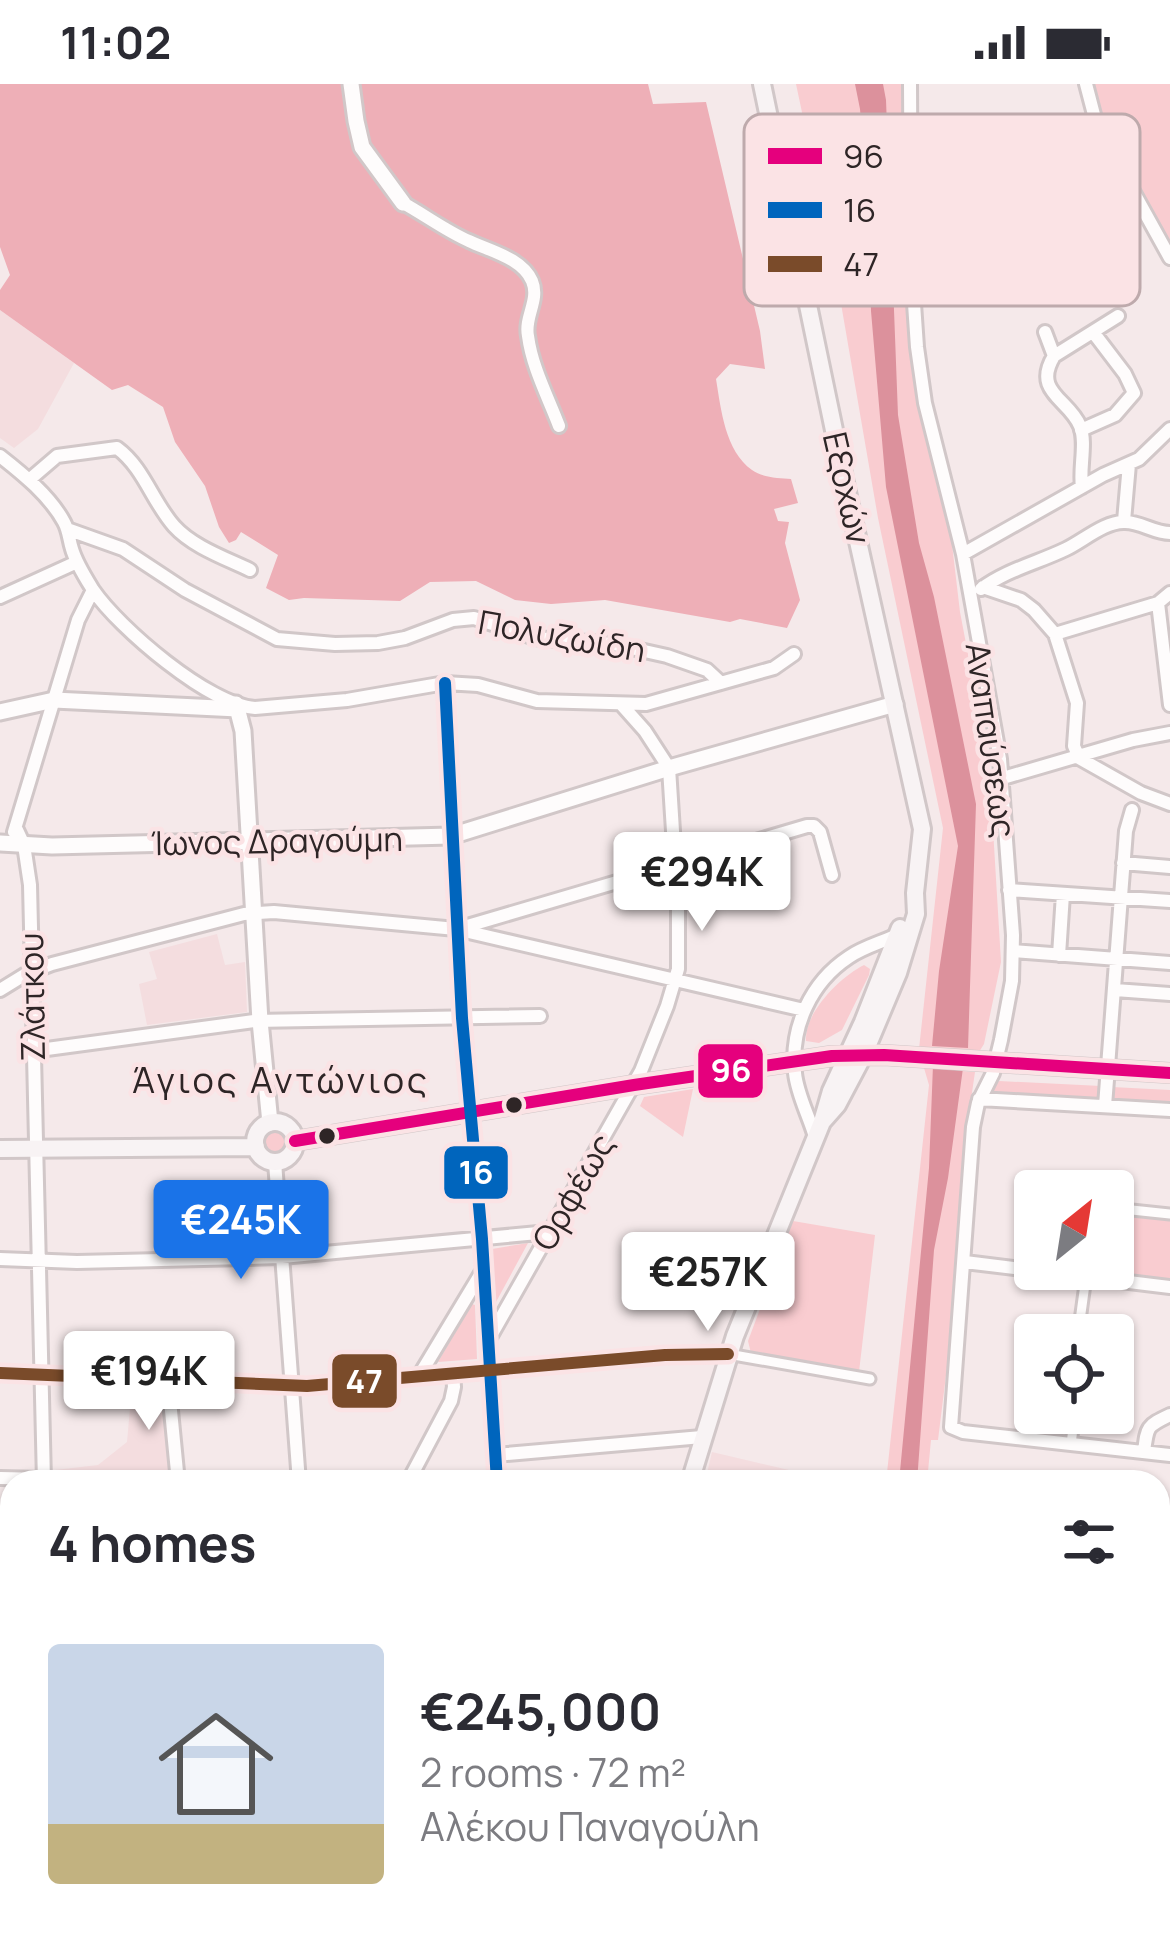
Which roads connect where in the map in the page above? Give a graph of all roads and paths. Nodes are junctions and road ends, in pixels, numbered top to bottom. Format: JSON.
{"nodes":[{"id":1,"x":351,"y":84,"type":"edge"},
{"id":2,"x":762,"y":84,"type":"edge"},
{"id":3,"x":1086,"y":84,"type":"edge"},
{"id":4,"x":768,"y":114,"type":"edge"},
{"id":5,"x":1093,"y":114,"type":"edge"},
{"id":6,"x":403,"y":203,"type":"joint"},
{"id":7,"x":1140,"y":204,"type":"edge"},
{"id":8,"x":1170,"y":258,"type":"edge"},
{"id":9,"x":808,"y":306,"type":"edge"},
{"id":10,"x":913,"y":306,"type":"edge"},
{"id":11,"x":1118,"y":316,"type":"dead end"},
{"id":12,"x":1045,"y":332,"type":"dead end"},
{"id":13,"x":1093,"y":332,"type":"junction"},
{"id":14,"x":1054,"y":356,"type":"junction"},
{"id":15,"x":559,"y":426,"type":"dead end"},
{"id":16,"x":1170,"y":429,"type":"edge"},
{"id":17,"x":1081,"y":430,"type":"junction"},
{"id":18,"x":0,"y":456,"type":"edge"},
{"id":19,"x":1129,"y":464,"type":"junction"},
{"id":20,"x":29,"y":480,"type":"junction"},
{"id":21,"x":1082,"y":487,"type":"junction"},
{"id":22,"x":1124,"y":521,"type":"junction"},
{"id":23,"x":67,"y":529,"type":"junction"},
{"id":24,"x":1169,"y":536,"type":"edge"},
{"id":25,"x":963,"y":554,"type":"junction"},
{"id":26,"x":77,"y":562,"type":"junction"},
{"id":27,"x":250,"y":570,"type":"dead end"},
{"id":28,"x":983,"y":587,"type":"junction"},
{"id":29,"x":93,"y":590,"type":"junction"},
{"id":30,"x":0,"y":598,"type":"edge"},
{"id":31,"x":971,"y":598,"type":"junction"},
{"id":32,"x":1164,"y":598,"type":"edge"},
{"id":33,"x":1055,"y":634,"type":"junction"},
{"id":34,"x":794,"y":654,"type":"dead end"},
{"id":35,"x":445,"y":683,"type":"junction"},
{"id":36,"x":722,"y":683,"type":"junction"},
{"id":37,"x":54,"y":700,"type":"junction"},
{"id":38,"x":620,"y":704,"type":"junction"},
{"id":39,"x":895,"y":704,"type":"junction"},
{"id":40,"x":1170,"y":705,"type":"edge"},
{"id":41,"x":237,"y":707,"type":"junction"},
{"id":42,"x":0,"y":712,"type":"edge"},
{"id":43,"x":1170,"y":733,"type":"edge"},
{"id":44,"x":1078,"y":756,"type":"junction"},
{"id":45,"x":669,"y":768,"type":"junction"},
{"id":46,"x":1003,"y":778,"type":"junction"},
{"id":47,"x":1141,"y":793,"type":"junction"},
{"id":48,"x":1170,"y":804,"type":"edge"},
{"id":49,"x":1132,"y":810,"type":"joint"},
{"id":50,"x":451,"y":836,"type":"junction"},
{"id":51,"x":20,"y":837,"type":"junction"},
{"id":52,"x":250,"y":842,"type":"junction"},
{"id":53,"x":1,"y":844,"type":"edge"},
{"id":54,"x":1124,"y":863,"type":"junction"},
{"id":55,"x":674,"y":864,"type":"junction"},
{"id":56,"x":1170,"y":867,"type":"edge"},
{"id":57,"x":832,"y":875,"type":"dead end"},
{"id":58,"x":1009,"y":890,"type":"junction"},
{"id":59,"x":915,"y":893,"type":"junction"},
{"id":60,"x":1063,"y":894,"type":"junction"},
{"id":61,"x":1121,"y":898,"type":"junction"},
{"id":62,"x":1170,"y":901,"type":"edge"},
{"id":63,"x":254,"y":912,"type":"junction"},
{"id":64,"x":497,"y":917,"type":"junction"},
{"id":65,"x":915,"y":920,"type":"junction"},
{"id":66,"x":457,"y":929,"type":"junction"},
{"id":67,"x":897,"y":936,"type":"junction"},
{"id":68,"x":500,"y":938,"type":"junction"},
{"id":69,"x":868,"y":947,"type":"junction"},
{"id":70,"x":1014,"y":951,"type":"junction"},
{"id":71,"x":1059,"y":955,"type":"junction"},
{"id":72,"x":1117,"y":959,"type":"junction"},
{"id":73,"x":1170,"y":963,"type":"edge"},
{"id":74,"x":887,"y":964,"type":"junction"},
{"id":75,"x":31,"y":971,"type":"junction"},
{"id":76,"x":676,"y":978,"type":"junction"},
{"id":77,"x":0,"y":990,"type":"edge"},
{"id":78,"x":1115,"y":990,"type":"junction"},
{"id":79,"x":1170,"y":994,"type":"edge"},
{"id":80,"x":890,"y":999,"type":"junction"},
{"id":81,"x":804,"y":1010,"type":"junction"},
{"id":82,"x":540,"y":1016,"type":"dead end"},
{"id":83,"x":462,"y":1018,"type":"junction"},
{"id":84,"x":260,"y":1021,"type":"junction"},
{"id":85,"x":32,"y":1052,"type":"junction"},
{"id":86,"x":856,"y":1054,"type":"junction"},
{"id":87,"x":909,"y":1056,"type":"junction"},
{"id":88,"x":795,"y":1059,"type":"junction"},
{"id":89,"x":989,"y":1062,"type":"junction"},
{"id":90,"x":1109,"y":1069,"type":"junction"},
{"id":91,"x":1170,"y":1073,"type":"edge"},
{"id":92,"x":634,"y":1084,"type":"junction"},
{"id":93,"x":979,"y":1099,"type":"junction"},
{"id":94,"x":1106,"y":1106,"type":"junction"},
{"id":95,"x":1170,"y":1109,"type":"edge"},
{"id":96,"x":470,"y":1112,"type":"junction"},
{"id":97,"x":270,"y":1123,"type":"junction"},
{"id":98,"x":818,"y":1129,"type":"junction"},
{"id":99,"x":295,"y":1141,"type":"junction"},
{"id":100,"x":256,"y":1147,"type":"junction"},
{"id":101,"x":35,"y":1148,"type":"junction"},
{"id":102,"x":0,"y":1149,"type":"edge"},
{"id":103,"x":275,"y":1162,"type":"junction"},
{"id":104,"x":1134,"y":1210,"type":"edge"},
{"id":105,"x":1170,"y":1214,"type":"edge"},
{"id":106,"x":549,"y":1232,"type":"junction"},
{"id":107,"x":482,"y":1239,"type":"junction"},
{"id":108,"x":282,"y":1257,"type":"junction"},
{"id":109,"x":0,"y":1259,"type":"edge"},
{"id":110,"x":38,"y":1262,"type":"junction"},
{"id":111,"x":965,"y":1262,"type":"junction"},
{"id":112,"x":1014,"y":1267,"type":"edge"},
{"id":113,"x":484,"y":1269,"type":"junction"},
{"id":114,"x":1134,"y":1283,"type":"edge"},
{"id":115,"x":1170,"y":1288,"type":"edge"},
{"id":116,"x":488,"y":1340,"type":"junction"},
{"id":117,"x":728,"y":1354,"type":"junction"},
{"id":118,"x":490,"y":1370,"type":"junction"},
{"id":119,"x":0,"y":1373,"type":"edge"},
{"id":120,"x":453,"y":1373,"type":"junction"},
{"id":121,"x":41,"y":1374,"type":"junction"},
{"id":122,"x":419,"y":1376,"type":"junction"},
{"id":123,"x":870,"y":1379,"type":"dead end"},
{"id":124,"x":168,"y":1380,"type":"junction"},
{"id":125,"x":290,"y":1386,"type":"junction"},
{"id":126,"x":1170,"y":1414,"type":"edge"},
{"id":127,"x":1072,"y":1434,"type":"edge"},
{"id":128,"x":702,"y":1437,"type":"junction"},
{"id":129,"x":1071,"y":1444,"type":"junction"},
{"id":130,"x":1144,"y":1452,"type":"junction"},
{"id":131,"x":495,"y":1455,"type":"junction"},
{"id":132,"x":1170,"y":1455,"type":"edge"},
{"id":133,"x":44,"y":1470,"type":"edge"},
{"id":134,"x":177,"y":1470,"type":"edge"},
{"id":135,"x":297,"y":1470,"type":"edge"},
{"id":136,"x":414,"y":1470,"type":"edge"},
{"id":137,"x":496,"y":1470,"type":"edge"},
{"id":138,"x":694,"y":1470,"type":"edge"}],
"edges":[{"from":1,"to":6,"type":"street"},
{"from":2,"to":4,"type":"main road","name":"Εξοχών"},
{"from":3,"to":5,"type":"street"},
{"from":6,"to":15,"type":"street"},
{"from":7,"to":8,"type":"street"},
{"from":9,"to":39,"type":"main road","name":"Εξοχών"},
{"from":10,"to":25,"type":"street","name":"Αναπαύσεως"},
{"from":11,"to":13,"type":"street"},
{"from":12,"to":14,"type":"street"},
{"from":13,"to":14,"type":"street"},
{"from":13,"to":17,"type":"street"},
{"from":14,"to":17,"type":"street"},
{"from":16,"to":19,"type":"street"},
{"from":17,"to":21,"type":"street"},
{"from":18,"to":20,"type":"street"},
{"from":19,"to":21,"type":"street"},
{"from":19,"to":22,"type":"street"},
{"from":20,"to":23,"type":"street"},
{"from":20,"to":27,"type":"street"},
{"from":21,"to":25,"type":"street"},
{"from":22,"to":24,"type":"street"},
{"from":22,"to":28,"type":"street"},
{"from":23,"to":26,"type":"street"},
{"from":23,"to":36,"type":"street","name":"Πολυζωίδη"},
{"from":25,"to":31,"type":"street","name":"Αναπαύσεως"},
{"from":26,"to":29,"type":"street"},
{"from":26,"to":30,"type":"street"},
{"from":28,"to":31,"type":"street"},
{"from":28,"to":33,"type":"street"},
{"from":29,"to":37,"type":"street"},
{"from":29,"to":41,"type":"street"},
{"from":31,"to":46,"type":"street","name":"Αναπαύσεως"},
{"from":32,"to":33,"type":"street"},
{"from":32,"to":40,"type":"street"},
{"from":33,"to":44,"type":"street"},
{"from":34,"to":36,"type":"street"},
{"from":35,"to":38,"type":"street"},
{"from":35,"to":41,"type":"street"},
{"from":35,"to":50,"type":"street"},
{"from":36,"to":38,"type":"street"},
{"from":37,"to":41,"type":"street"},
{"from":37,"to":42,"type":"street"},
{"from":37,"to":51,"type":"street"},
{"from":38,"to":45,"type":"street"},
{"from":39,"to":45,"type":"street","name":"Ίωνος Δραγούμη"},
{"from":39,"to":59,"type":"main road","name":"Εξοχών"},
{"from":41,"to":52,"type":"street"},
{"from":43,"to":44,"type":"street"},
{"from":44,"to":46,"type":"street"},
{"from":44,"to":47,"type":"street"},
{"from":45,"to":50,"type":"street","name":"Ίωνος Δραγούμη"},
{"from":45,"to":55,"type":"street","name":"Ορφέως"},
{"from":46,"to":58,"type":"street","name":"Αναπαύσεως"},
{"from":47,"to":48,"type":"street"},
{"from":47,"to":49,"type":"street"},
{"from":49,"to":54,"type":"street"},
{"from":50,"to":52,"type":"street","name":"Ίωνος Δραγούμη"},
{"from":50,"to":66,"type":"street"},
{"from":51,"to":52,"type":"street","name":"Ίωνος Δραγούμη"},
{"from":51,"to":53,"type":"street","name":"Ίωνος Δραγούμη"},
{"from":51,"to":75,"type":"street","name":"Ζλάτκου"},
{"from":52,"to":63,"type":"street"},
{"from":54,"to":56,"type":"street"},
{"from":54,"to":61,"type":"street"},
{"from":55,"to":57,"type":"street"},
{"from":55,"to":64,"type":"street"},
{"from":55,"to":76,"type":"street","name":"Ορφέως"},
{"from":58,"to":60,"type":"street"},
{"from":58,"to":70,"type":"street","name":"Αναπαύσεως"},
{"from":59,"to":65,"type":"main road"},
{"from":59,"to":67,"type":"main road"},
{"from":60,"to":61,"type":"street"},
{"from":60,"to":71,"type":"street"},
{"from":61,"to":62,"type":"street"},
{"from":61,"to":72,"type":"street"},
{"from":63,"to":66,"type":"street"},
{"from":63,"to":75,"type":"street"},
{"from":63,"to":84,"type":"street"},
{"from":64,"to":66,"type":"street"},
{"from":64,"to":68,"type":"street"},
{"from":65,"to":67,"type":"street"},
{"from":65,"to":80,"type":"main road"},
{"from":66,"to":68,"type":"street"},
{"from":66,"to":83,"type":"street"},
{"from":67,"to":69,"type":"street"},
{"from":67,"to":74,"type":"main road"},
{"from":68,"to":76,"type":"street"},
{"from":69,"to":74,"type":"street"},
{"from":69,"to":81,"type":"street"},
{"from":70,"to":71,"type":"street"},
{"from":70,"to":89,"type":"street","name":"Αναπαύσεως"},
{"from":71,"to":72,"type":"street"},
{"from":72,"to":73,"type":"street"},
{"from":72,"to":78,"type":"street"},
{"from":74,"to":86,"type":"main road"},
{"from":75,"to":77,"type":"street"},
{"from":75,"to":85,"type":"street","name":"Ζλάτκου"},
{"from":76,"to":81,"type":"street"},
{"from":76,"to":92,"type":"street","name":"Ορφέως"},
{"from":78,"to":79,"type":"street"},
{"from":78,"to":90,"type":"street"},
{"from":80,"to":86,"type":"main road"},
{"from":80,"to":87,"type":"main road"},
{"from":81,"to":88,"type":"street"},
{"from":82,"to":83,"type":"street"},
{"from":83,"to":84,"type":"street"},
{"from":83,"to":96,"type":"street"},
{"from":84,"to":85,"type":"street"},
{"from":84,"to":97,"type":"street"},
{"from":85,"to":101,"type":"street","name":"Ζλάτκου"},
{"from":86,"to":87,"type":"main road"},
{"from":86,"to":88,"type":"main road"},
{"from":86,"to":98,"type":"main road"},
{"from":87,"to":89,"type":"main road"},
{"from":88,"to":92,"type":"main road"},
{"from":88,"to":98,"type":"street"},
{"from":89,"to":90,"type":"main road"},
{"from":89,"to":93,"type":"street","name":"Αναπαύσεως"},
{"from":90,"to":91,"type":"main road"},
{"from":90,"to":94,"type":"street"},
{"from":92,"to":96,"type":"main road"},
{"from":92,"to":106,"type":"street","name":"Ορφέως"},
{"from":93,"to":94,"type":"street"},
{"from":93,"to":111,"type":"street","name":"Αναπαύσεως"},
{"from":94,"to":95,"type":"street"},
{"from":96,"to":99,"type":"main road"},
{"from":96,"to":107,"type":"street"},
{"from":97,"to":99,"type":"main road"},
{"from":97,"to":100,"type":"main road"},
{"from":98,"to":117,"type":"main road"},
{"from":99,"to":103,"type":"main road"},
{"from":100,"to":101,"type":"main road"},
{"from":100,"to":103,"type":"main road"},
{"from":101,"to":102,"type":"main road"},
{"from":101,"to":110,"type":"street","name":"Ζλάτκου"},
{"from":103,"to":108,"type":"street"},
{"from":104,"to":105,"type":"street"},
{"from":106,"to":107,"type":"street"},
{"from":106,"to":116,"type":"street","name":"Ορφέως"},
{"from":107,"to":108,"type":"street"},
{"from":107,"to":113,"type":"street"},
{"from":108,"to":110,"type":"street"},
{"from":108,"to":125,"type":"street"},
{"from":109,"to":110,"type":"street"},
{"from":110,"to":121,"type":"street","name":"Ζλάτκου"},
{"from":111,"to":112,"type":"street"},
{"from":111,"to":129,"type":"street","name":"Αναπαύσεως"},
{"from":113,"to":116,"type":"street"},
{"from":113,"to":122,"type":"street"},
{"from":114,"to":115,"type":"street"},
{"from":116,"to":118,"type":"street"},
{"from":117,"to":118,"type":"street"},
{"from":117,"to":123,"type":"street"},
{"from":117,"to":128,"type":"main road"},
{"from":118,"to":120,"type":"street"},
{"from":118,"to":131,"type":"street"},
{"from":119,"to":121,"type":"street"},
{"from":120,"to":122,"type":"street"},
{"from":120,"to":136,"type":"street"},
{"from":121,"to":124,"type":"street"},
{"from":121,"to":133,"type":"street","name":"Ζλάτκου"},
{"from":122,"to":125,"type":"street"},
{"from":124,"to":125,"type":"street"},
{"from":124,"to":134,"type":"street"},
{"from":125,"to":135,"type":"street"},
{"from":126,"to":130,"type":"street"},
{"from":127,"to":129,"type":"street"},
{"from":128,"to":131,"type":"street"},
{"from":128,"to":138,"type":"main road"},
{"from":129,"to":130,"type":"street"},
{"from":130,"to":132,"type":"street"},
{"from":131,"to":137,"type":"street"}]}
